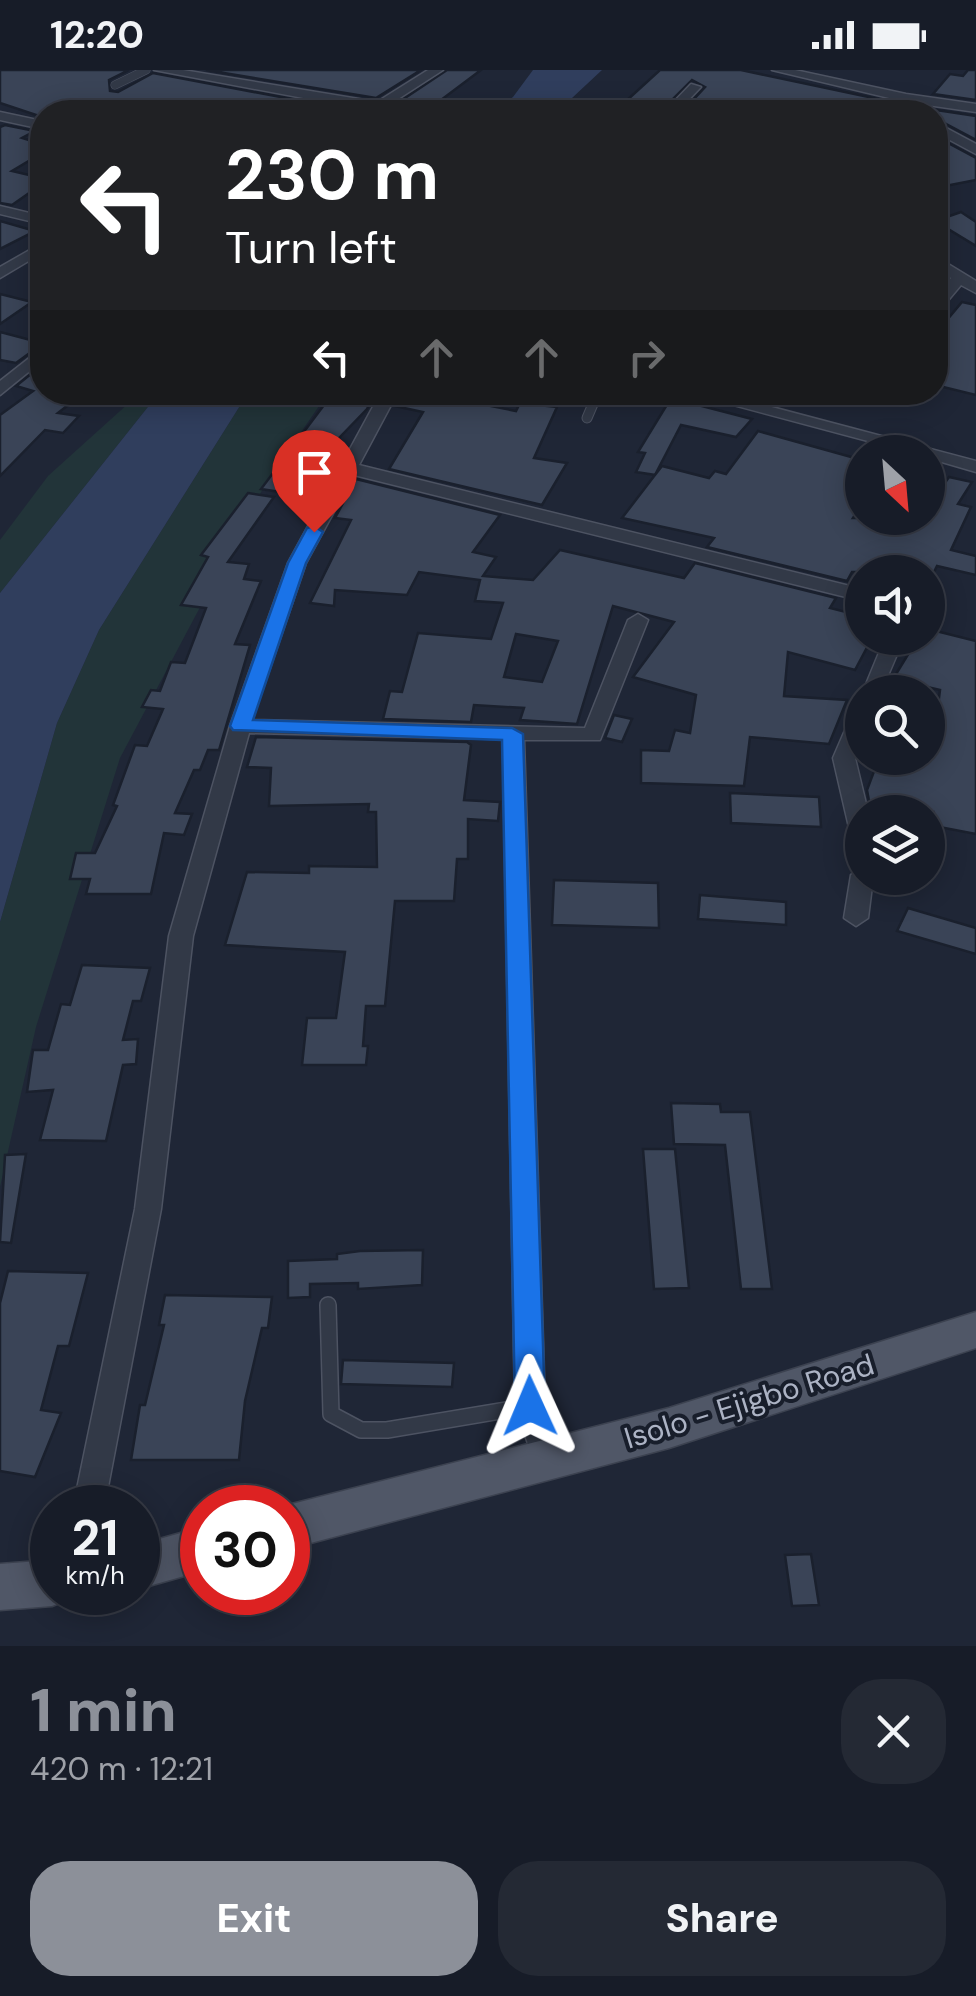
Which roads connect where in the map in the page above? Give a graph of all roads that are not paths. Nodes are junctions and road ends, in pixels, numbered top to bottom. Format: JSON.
{"nodes":[{"id":1,"x":146,"y":70,"type":"edge"},
{"id":2,"x":160,"y":70,"type":"edge"},
{"id":3,"x":438,"y":70,"type":"edge"},
{"id":4,"x":778,"y":70,"type":"edge"},
{"id":5,"x":115,"y":85,"type":"dead end"},
{"id":6,"x":695,"y":87,"type":"dead end"},
{"id":7,"x":906,"y":98,"type":"joint"},
{"id":8,"x":325,"y":100,"type":"edge"},
{"id":9,"x":390,"y":100,"type":"edge"},
{"id":10,"x":682,"y":100,"type":"edge"},
{"id":11,"x":920,"y":100,"type":"edge"},
{"id":12,"x":948,"y":104,"type":"edge"},
{"id":13,"x":976,"y":108,"type":"edge"},
{"id":14,"x":0,"y":116,"type":"edge"},
{"id":15,"x":30,"y":122,"type":"edge"},
{"id":16,"x":948,"y":134,"type":"edge"},
{"id":17,"x":976,"y":150,"type":"edge"},
{"id":18,"x":0,"y":210,"type":"edge"},
{"id":19,"x":30,"y":217,"type":"edge"},
{"id":20,"x":30,"y":254,"type":"edge"},
{"id":21,"x":948,"y":269,"type":"edge"},
{"id":22,"x":0,"y":273,"type":"edge"},
{"id":23,"x":959,"y":277,"type":"junction"},
{"id":24,"x":976,"y":288,"type":"edge"},
{"id":25,"x":948,"y":291,"type":"edge"},
{"id":26,"x":30,"y":364,"type":"edge"},
{"id":27,"x":0,"y":390,"type":"edge"},
{"id":28,"x":383,"y":405,"type":"edge"},
{"id":29,"x":593,"y":405,"type":"edge"},
{"id":30,"x":743,"y":405,"type":"edge"},
{"id":31,"x":587,"y":418,"type":"dead end"},
{"id":32,"x":858,"y":435,"type":"edge"},
{"id":33,"x":945,"y":458,"type":"edge"},
{"id":34,"x":976,"y":467,"type":"edge"},
{"id":35,"x":348,"y":468,"type":"junction"},
{"id":36,"x":845,"y":591,"type":"edge"},
{"id":37,"x":638,"y":620,"type":"dead end"},
{"id":38,"x":240,"y":726,"type":"junction"},
{"id":39,"x":512,"y":734,"type":"junction"},
{"id":40,"x":859,"y":895,"type":"edge"},
{"id":41,"x":856,"y":918,"type":"dead end"},
{"id":42,"x":328,"y":1305,"type":"dead end"},
{"id":43,"x":976,"y":1330,"type":"edge"},
{"id":44,"x":530,"y":1406,"type":"junction"},
{"id":45,"x":547,"y":1458,"type":"junction"},
{"id":46,"x":93,"y":1485,"type":"edge"},
{"id":47,"x":310,"y":1521,"type":"edge"}],
"edges":[{"from":1,"to":5,"type":"lane"},
{"from":2,"to":8,"type":"street"},
{"from":3,"to":9,"type":"street"},
{"from":4,"to":7,"type":"street"},
{"from":6,"to":10,"type":"street"},
{"from":7,"to":11,"type":"street"},
{"from":12,"to":13,"type":"street"},
{"from":14,"to":15,"type":"street"},
{"from":16,"to":17,"type":"street"},
{"from":18,"to":19,"type":"street"},
{"from":20,"to":22,"type":"street"},
{"from":21,"to":23,"type":"street"},
{"from":23,"to":24,"type":"street"},
{"from":23,"to":25,"type":"street"},
{"from":26,"to":27,"type":"street"},
{"from":28,"to":35,"type":"street"},
{"from":29,"to":31,"type":"lane"},
{"from":30,"to":32,"type":"street"},
{"from":33,"to":34,"type":"street"},
{"from":35,"to":36,"type":"street"},
{"from":35,"to":38,"type":"street"},
{"from":37,"to":39,"type":"street"},
{"from":38,"to":39,"type":"street"},
{"from":38,"to":46,"type":"street"},
{"from":39,"to":44,"type":"street"},
{"from":40,"to":41,"type":"street"},
{"from":42,"to":44,"type":"lane"},
{"from":43,"to":45,"type":"main road","name":"Isolo - Ejigbo Road"},
{"from":44,"to":45,"type":"street"},
{"from":45,"to":47,"type":"main road","name":"Isolo - Ejigbo Road"}]}
